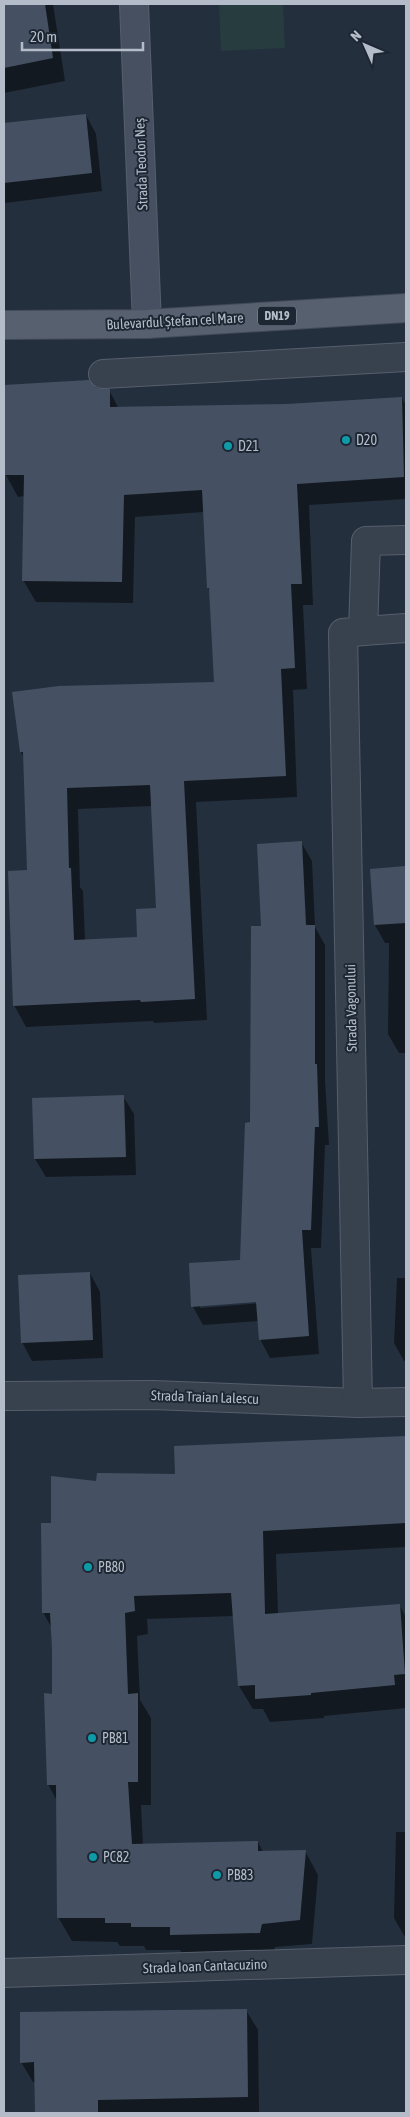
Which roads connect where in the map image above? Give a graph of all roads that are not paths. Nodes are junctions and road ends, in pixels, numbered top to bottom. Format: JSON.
{"nodes":[{"id":1,"x":134,"y":4,"type":"edge"},
{"id":2,"x":406,"y":308,"type":"edge"},
{"id":3,"x":147,"y":324,"type":"junction"},
{"id":4,"x":4,"y":325,"type":"edge"},
{"id":5,"x":406,"y":357,"type":"edge"},
{"id":6,"x":103,"y":374,"type":"dead end"},
{"id":7,"x":406,"y":540,"type":"edge"},
{"id":8,"x":406,"y":628,"type":"edge"},
{"id":9,"x":363,"y":631,"type":"junction"},
{"id":10,"x":4,"y":1396,"type":"edge"},
{"id":11,"x":406,"y":1402,"type":"edge"},
{"id":12,"x":358,"y":1403,"type":"junction"},
{"id":13,"x":406,"y":1960,"type":"edge"},
{"id":14,"x":4,"y":1973,"type":"edge"}],
"edges":[{"from":1,"to":3,"type":"main road","name":"Strada Teodor Neș"},
{"from":2,"to":3,"type":"main road","name":"Bulevardul Ștefan cel Mare","number":"DN19"},
{"from":3,"to":4,"type":"main road","name":"Bulevardul Ștefan cel Mare","number":"DN19"},
{"from":5,"to":6,"type":"street"},
{"from":7,"to":9,"type":"street"},
{"from":8,"to":9,"type":"street","name":"Strada Vagonului"},
{"from":9,"to":12,"type":"street","name":"Strada Vagonului"},
{"from":10,"to":12,"type":"street","name":"Strada Traian Lalescu"},
{"from":11,"to":12,"type":"street","name":"Strada Traian Lalescu"},
{"from":13,"to":14,"type":"street","name":"Strada Ioan Cantacuzino"}]}
